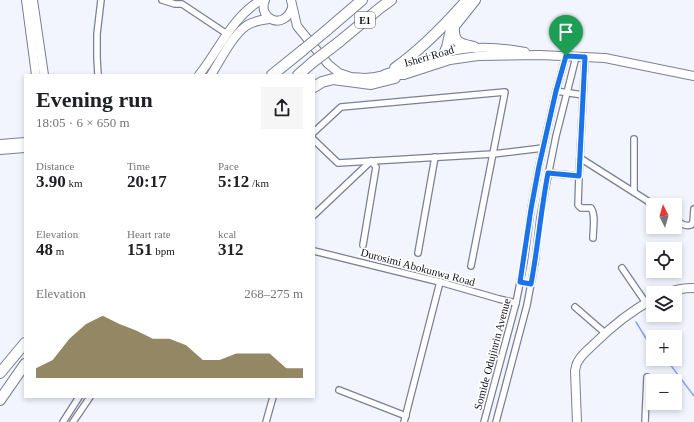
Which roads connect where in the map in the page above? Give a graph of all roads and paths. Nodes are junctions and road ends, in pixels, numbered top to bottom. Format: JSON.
{"nodes":[{"id":1,"x":26,"y":0,"type":"edge"},
{"id":2,"x":33,"y":0,"type":"edge"},
{"id":3,"x":101,"y":0,"type":"edge"},
{"id":4,"x":162,"y":0,"type":"edge"},
{"id":5,"x":260,"y":0,"type":"edge"},
{"id":6,"x":265,"y":0,"type":"edge"},
{"id":7,"x":362,"y":0,"type":"edge"},
{"id":8,"x":391,"y":0,"type":"edge"},
{"id":9,"x":467,"y":0,"type":"edge"},
{"id":10,"x":475,"y":0,"type":"edge"},
{"id":11,"x":293,"y":4,"type":"edge"},
{"id":12,"x":270,"y":19,"type":"junction"},
{"id":13,"x":280,"y":21,"type":"junction"},
{"id":14,"x":297,"y":26,"type":"junction"},
{"id":15,"x":454,"y":26,"type":"junction"},
{"id":16,"x":227,"y":34,"type":"junction"},
{"id":17,"x":474,"y":47,"type":"junction"},
{"id":18,"x":445,"y":53,"type":"junction"},
{"id":19,"x":540,"y":55,"type":"junction"},
{"id":20,"x":566,"y":56,"type":"junction"},
{"id":21,"x":576,"y":57,"type":"junction"},
{"id":22,"x":585,"y":57,"type":"junction"},
{"id":23,"x":37,"y":58,"type":"junction"},
{"id":24,"x":328,"y":64,"type":"junction"},
{"id":25,"x":395,"y":68,"type":"junction"},
{"id":26,"x":36,"y":74,"type":"edge"},
{"id":27,"x":44,"y":74,"type":"edge"},
{"id":28,"x":98,"y":74,"type":"edge"},
{"id":29,"x":200,"y":74,"type":"edge"},
{"id":30,"x":212,"y":74,"type":"edge"},
{"id":31,"x":273,"y":74,"type":"edge"},
{"id":32,"x":299,"y":74,"type":"edge"},
{"id":33,"x":384,"y":75,"type":"junction"},
{"id":34,"x":404,"y":75,"type":"junction"},
{"id":35,"x":694,"y":76,"type":"edge"},
{"id":36,"x":315,"y":86,"type":"edge"},
{"id":37,"x":556,"y":91,"type":"junction"},
{"id":38,"x":567,"y":93,"type":"junction"},
{"id":39,"x":583,"y":95,"type":"junction"},
{"id":40,"x":315,"y":131,"type":"edge"},
{"id":41,"x":634,"y":139,"type":"dead end"},
{"id":42,"x":315,"y":141,"type":"edge"},
{"id":43,"x":24,"y":142,"type":"edge"},
{"id":44,"x":0,"y":144,"type":"edge"},
{"id":45,"x":24,"y":148,"type":"edge"},
{"id":46,"x":543,"y":148,"type":"junction"},
{"id":47,"x":0,"y":150,"type":"edge"},
{"id":48,"x":493,"y":154,"type":"junction"},
{"id":49,"x":435,"y":157,"type":"junction"},
{"id":50,"x":580,"y":158,"type":"junction"},
{"id":51,"x":371,"y":161,"type":"junction"},
{"id":52,"x":548,"y":173,"type":"junction"},
{"id":53,"x":579,"y":176,"type":"junction"},
{"id":54,"x":634,"y":192,"type":"junction"},
{"id":55,"x":646,"y":200,"type":"edge"},
{"id":56,"x":694,"y":209,"type":"edge"},
{"id":57,"x":315,"y":214,"type":"edge"},
{"id":58,"x":682,"y":224,"type":"edge"},
{"id":59,"x":593,"y":238,"type":"dead end"},
{"id":60,"x":363,"y":245,"type":"dead end"},
{"id":61,"x":315,"y":251,"type":"edge"},
{"id":62,"x":418,"y":253,"type":"dead end"},
{"id":63,"x":471,"y":266,"type":"dead end"},
{"id":64,"x":622,"y":268,"type":"dead end"},
{"id":65,"x":440,"y":282,"type":"junction"},
{"id":66,"x":520,"y":282,"type":"junction"},
{"id":67,"x":531,"y":284,"type":"junction"},
{"id":68,"x":682,"y":288,"type":"edge"},
{"id":69,"x":694,"y":288,"type":"edge"},
{"id":70,"x":646,"y":297,"type":"edge"},
{"id":71,"x":516,"y":303,"type":"junction"},
{"id":72,"x":646,"y":303,"type":"edge"},
{"id":73,"x":575,"y":307,"type":"dead end"},
{"id":74,"x":605,"y":333,"type":"junction"},
{"id":75,"x":24,"y":344,"type":"edge"},
{"id":76,"x":24,"y":365,"type":"edge"},
{"id":77,"x":0,"y":373,"type":"edge"},
{"id":78,"x":339,"y":390,"type":"dead end"},
{"id":79,"x":78,"y":398,"type":"edge"},
{"id":80,"x":89,"y":398,"type":"edge"},
{"id":81,"x":273,"y":398,"type":"edge"},
{"id":82,"x":0,"y":400,"type":"edge"},
{"id":83,"x":646,"y":410,"type":"edge"},
{"id":84,"x":406,"y":416,"type":"junction"},
{"id":85,"x":63,"y":422,"type":"edge"},
{"id":86,"x":73,"y":422,"type":"edge"},
{"id":87,"x":266,"y":422,"type":"edge"},
{"id":88,"x":404,"y":422,"type":"edge"},
{"id":89,"x":484,"y":422,"type":"edge"},
{"id":90,"x":496,"y":422,"type":"edge"},
{"id":91,"x":577,"y":422,"type":"edge"},
{"id":92,"x":646,"y":422,"type":"edge"}],
"edges":[{"from":1,"to":23,"type":"street"},
{"from":2,"to":23,"type":"street"},
{"from":3,"to":28,"type":"street"},
{"from":4,"to":16,"type":"street"},
{"from":5,"to":16,"type":"street"},
{"from":6,"to":12,"type":"street"},
{"from":7,"to":31,"type":"highway","number":"E1","bridge":true},
{"from":8,"to":32,"type":"highway","number":"E1","bridge":true},
{"from":9,"to":25,"type":"highway"},
{"from":10,"to":15,"type":"highway"},
{"from":11,"to":13,"type":"street","name":"Isheri Road"},
{"from":11,"to":14,"type":"street","name":"Isheri Road"},
{"from":12,"to":13,"type":"street"},
{"from":12,"to":30,"type":"street"},
{"from":13,"to":14,"type":"street"},
{"from":14,"to":24,"type":"street","name":"Isheri Road"},
{"from":15,"to":17,"type":"highway"},
{"from":15,"to":18,"type":"highway"},
{"from":16,"to":29,"type":"street"},
{"from":17,"to":18,"type":"street","name":"Isheri Road"},
{"from":17,"to":19,"type":"street","name":"Isheri Road"},
{"from":18,"to":25,"type":"street","name":"Isheri Road"},
{"from":18,"to":33,"type":"highway"},
{"from":19,"to":20,"type":"street","name":"Isheri Road"},
{"from":19,"to":34,"type":"street","name":"Isheri Road"},
{"from":20,"to":21,"type":"street","name":"Isheri Road"},
{"from":20,"to":37,"type":"street","name":"Somide Odujinrin Avenue"},
{"from":21,"to":22,"type":"street","name":"Isheri Road"},
{"from":21,"to":38,"type":"street"},
{"from":22,"to":35,"type":"street","name":"Isheri Road"},
{"from":22,"to":39,"type":"street"},
{"from":23,"to":26,"type":"street"},
{"from":23,"to":27,"type":"street"},
{"from":24,"to":25,"type":"street","name":"Isheri Road"},
{"from":24,"to":33,"type":"street","name":"Isheri Road"},
{"from":33,"to":34,"type":"street","name":"Isheri Road"},
{"from":34,"to":36,"type":"highway"},
{"from":37,"to":38,"type":"street"},
{"from":37,"to":46,"type":"street","name":"Somide Odujinrin Avenue"},
{"from":38,"to":39,"type":"street"},
{"from":38,"to":52,"type":"street"},
{"from":39,"to":50,"type":"street"},
{"from":40,"to":48,"type":"street"},
{"from":41,"to":54,"type":"street"},
{"from":42,"to":51,"type":"street"},
{"from":43,"to":44,"type":"street"},
{"from":45,"to":47,"type":"street"},
{"from":46,"to":48,"type":"street"},
{"from":46,"to":66,"type":"street","name":"Somide Odujinrin Avenue"},
{"from":48,"to":49,"type":"street"},
{"from":48,"to":63,"type":"street"},
{"from":49,"to":51,"type":"street"},
{"from":49,"to":62,"type":"street"},
{"from":50,"to":53,"type":"street"},
{"from":50,"to":54,"type":"street"},
{"from":51,"to":57,"type":"street"},
{"from":51,"to":60,"type":"street"},
{"from":52,"to":53,"type":"street"},
{"from":52,"to":67,"type":"street"},
{"from":53,"to":59,"type":"street"},
{"from":54,"to":55,"type":"street"},
{"from":56,"to":58,"type":"street"},
{"from":61,"to":65,"type":"street","name":"Durosimi Abokunwa Road"},
{"from":64,"to":70,"type":"street"},
{"from":65,"to":71,"type":"street","name":"Durosimi Abokunwa Road"},
{"from":65,"to":84,"type":"street"},
{"from":66,"to":67,"type":"street"},
{"from":66,"to":71,"type":"street","name":"Somide Odujinrin Avenue"},
{"from":67,"to":90,"type":"street"},
{"from":68,"to":69,"type":"street"},
{"from":71,"to":89,"type":"street","name":"Somide Odujinrin Avenue"},
{"from":72,"to":74,"type":"street"},
{"from":73,"to":74,"type":"street"},
{"from":74,"to":91,"type":"street"},
{"from":75,"to":77,"type":"highway"},
{"from":76,"to":82,"type":"highway"},
{"from":78,"to":84,"type":"street"},
{"from":79,"to":85,"type":"street"},
{"from":80,"to":86,"type":"street"},
{"from":81,"to":87,"type":"street"},
{"from":83,"to":92,"type":"street"},
{"from":84,"to":88,"type":"street"}]}
